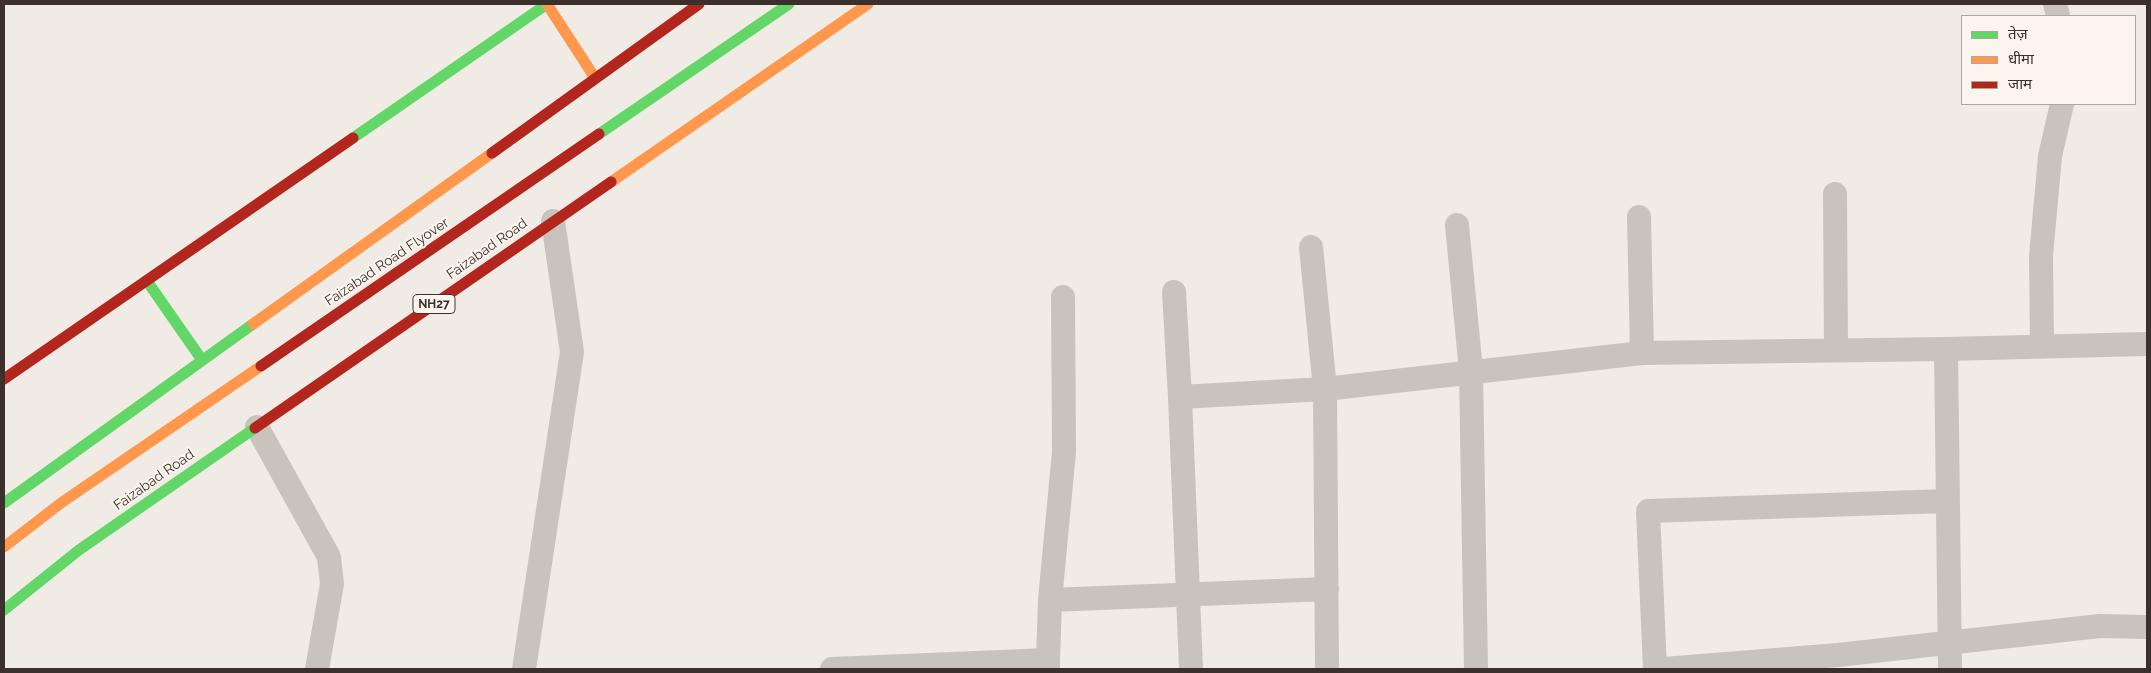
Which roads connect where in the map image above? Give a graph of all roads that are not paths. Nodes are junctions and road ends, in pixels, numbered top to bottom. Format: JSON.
{"nodes":[{"id":1,"x":547,"y":4,"type":"edge"},
{"id":2,"x":699,"y":4,"type":"edge"},
{"id":3,"x":789,"y":4,"type":"edge"},
{"id":4,"x":868,"y":4,"type":"edge"},
{"id":5,"x":595,"y":78,"type":"junction"},
{"id":6,"x":2062,"y":105,"type":"edge"},
{"id":7,"x":1835,"y":194,"type":"dead end"},
{"id":8,"x":1638,"y":217,"type":"dead end"},
{"id":9,"x":553,"y":221,"type":"junction"},
{"id":10,"x":1458,"y":225,"type":"dead end"},
{"id":11,"x":1311,"y":247,"type":"dead end"},
{"id":12,"x":147,"y":280,"type":"junction"},
{"id":13,"x":1174,"y":292,"type":"dead end"},
{"id":14,"x":1063,"y":297,"type":"dead end"},
{"id":15,"x":2147,"y":344,"type":"edge"},
{"id":16,"x":2042,"y":346,"type":"junction"},
{"id":17,"x":1946,"y":349,"type":"junction"},
{"id":18,"x":1836,"y":350,"type":"junction"},
{"id":19,"x":1642,"y":353,"type":"junction"},
{"id":20,"x":202,"y":360,"type":"junction"},
{"id":21,"x":1471,"y":371,"type":"junction"},
{"id":22,"x":4,"y":379,"type":"edge"},
{"id":23,"x":1325,"y":389,"type":"junction"},
{"id":24,"x":1180,"y":397,"type":"junction"},
{"id":25,"x":257,"y":427,"type":"junction"},
{"id":26,"x":1946,"y":501,"type":"junction"},
{"id":27,"x":4,"y":503,"type":"edge"},
{"id":28,"x":4,"y":547,"type":"edge"},
{"id":29,"x":1327,"y":589,"type":"junction"},
{"id":30,"x":1188,"y":595,"type":"junction"},
{"id":31,"x":1050,"y":600,"type":"junction"},
{"id":32,"x":4,"y":610,"type":"edge"},
{"id":33,"x":2147,"y":627,"type":"edge"},
{"id":34,"x":1950,"y":642,"type":"junction"},
{"id":35,"x":1838,"y":662,"type":"edge"},
{"id":36,"x":1048,"y":664,"type":"edge"},
{"id":37,"x":934,"y":667,"type":"edge"},
{"id":38,"x":318,"y":669,"type":"edge"},
{"id":39,"x":524,"y":669,"type":"edge"},
{"id":40,"x":832,"y":669,"type":"edge"},
{"id":41,"x":1191,"y":669,"type":"edge"},
{"id":42,"x":1328,"y":669,"type":"edge"},
{"id":43,"x":1476,"y":669,"type":"edge"},
{"id":44,"x":1655,"y":669,"type":"edge"},
{"id":45,"x":1664,"y":669,"type":"edge"},
{"id":46,"x":1950,"y":669,"type":"edge"}],
"edges":[{"from":1,"to":5,"type":"main road"},
{"from":1,"to":12,"type":"main road"},
{"from":2,"to":5,"type":"main road"},
{"from":3,"to":28,"type":"main road","name":"Faizabad Road Flyover"},
{"from":4,"to":9,"type":"main road","name":"Faizabad Road","number":"NH27"},
{"from":5,"to":20,"type":"main road"},
{"from":6,"to":16,"type":"street"},
{"from":7,"to":18,"type":"street"},
{"from":8,"to":19,"type":"street"},
{"from":9,"to":25,"type":"main road","name":"Faizabad Road","number":"NH27"},
{"from":9,"to":39,"type":"street"},
{"from":10,"to":21,"type":"street"},
{"from":11,"to":23,"type":"street"},
{"from":12,"to":20,"type":"main road"},
{"from":12,"to":22,"type":"main road"},
{"from":13,"to":24,"type":"street"},
{"from":14,"to":31,"type":"street"},
{"from":15,"to":16,"type":"street"},
{"from":16,"to":17,"type":"street"},
{"from":17,"to":18,"type":"street"},
{"from":17,"to":26,"type":"street"},
{"from":18,"to":19,"type":"street"},
{"from":19,"to":21,"type":"street"},
{"from":20,"to":27,"type":"main road"},
{"from":21,"to":23,"type":"street"},
{"from":21,"to":43,"type":"street"},
{"from":23,"to":24,"type":"street"},
{"from":23,"to":29,"type":"street"},
{"from":24,"to":30,"type":"street"},
{"from":25,"to":32,"type":"main road","name":"Faizabad Road","number":"NH27"},
{"from":25,"to":38,"type":"street"},
{"from":26,"to":34,"type":"street"},
{"from":26,"to":44,"type":"street"},
{"from":29,"to":30,"type":"street"},
{"from":29,"to":42,"type":"street"},
{"from":30,"to":31,"type":"street"},
{"from":30,"to":41,"type":"street"},
{"from":31,"to":36,"type":"street"},
{"from":33,"to":34,"type":"street"},
{"from":34,"to":35,"type":"street"},
{"from":34,"to":46,"type":"street"},
{"from":35,"to":45,"type":"street"},
{"from":36,"to":37,"type":"street"},
{"from":37,"to":40,"type":"street"}]}
